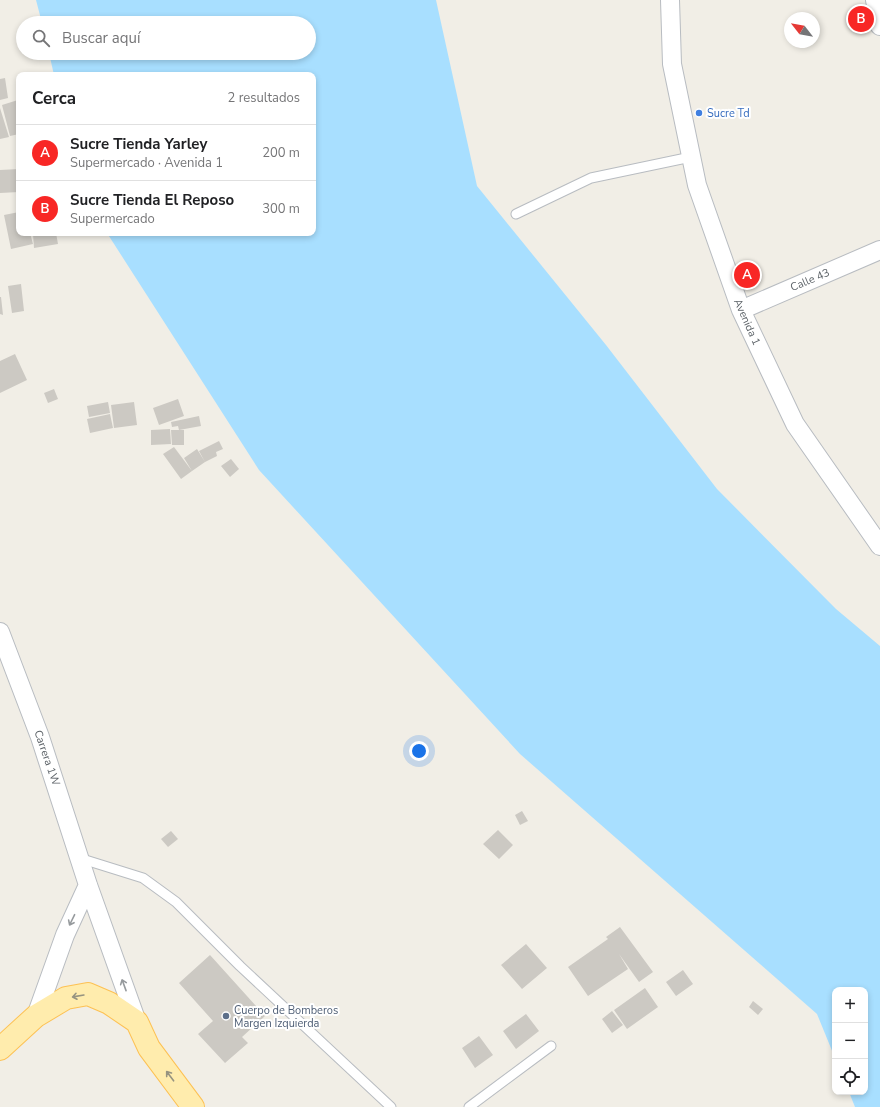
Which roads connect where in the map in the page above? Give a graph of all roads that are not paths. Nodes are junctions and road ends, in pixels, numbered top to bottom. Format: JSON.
{"nodes":[{"id":1,"x":670,"y":0,"type":"edge"},
{"id":2,"x":874,"y":0,"type":"edge"},
{"id":3,"x":880,"y":26,"type":"edge"},
{"id":4,"x":691,"y":157,"type":"junction"},
{"id":5,"x":516,"y":214,"type":"dead end"},
{"id":6,"x":880,"y":250,"type":"edge"},
{"id":7,"x":741,"y":310,"type":"junction"},
{"id":8,"x":880,"y":546,"type":"edge"},
{"id":9,"x":0,"y":632,"type":"edge"},
{"id":10,"x":80,"y":858,"type":"junction"},
{"id":11,"x":88,"y":885,"type":"junction"},
{"id":12,"x":36,"y":1016,"type":"junction"},
{"id":13,"x":137,"y":1022,"type":"junction"},
{"id":14,"x":551,"y":1046,"type":"dead end"},
{"id":15,"x":0,"y":1049,"type":"edge"},
{"id":16,"x":193,"y":1107,"type":"edge"},
{"id":17,"x":391,"y":1107,"type":"edge"},
{"id":18,"x":469,"y":1107,"type":"edge"}],
"edges":[{"from":1,"to":4,"type":"street","name":"Avenida 1"},
{"from":2,"to":3,"type":"street"},
{"from":4,"to":5,"type":"lane"},
{"from":4,"to":7,"type":"street","name":"Avenida 1"},
{"from":6,"to":7,"type":"street","name":"Calle 43"},
{"from":7,"to":8,"type":"street","name":"Avenida 1"},
{"from":9,"to":10,"type":"street","name":"Carrera 1W"},
{"from":10,"to":11,"type":"street","name":"Carrera 1W"},
{"from":10,"to":17,"type":"lane"},
{"from":11,"to":12,"type":"street","one_way":true},
{"from":13,"to":11,"type":"street","name":"Carrera 1W","one_way":true},
{"from":13,"to":12,"type":"main road","one_way":true},
{"from":12,"to":15,"type":"main road"},
{"from":16,"to":13,"type":"main road","one_way":true},
{"from":14,"to":18,"type":"lane"}]}
